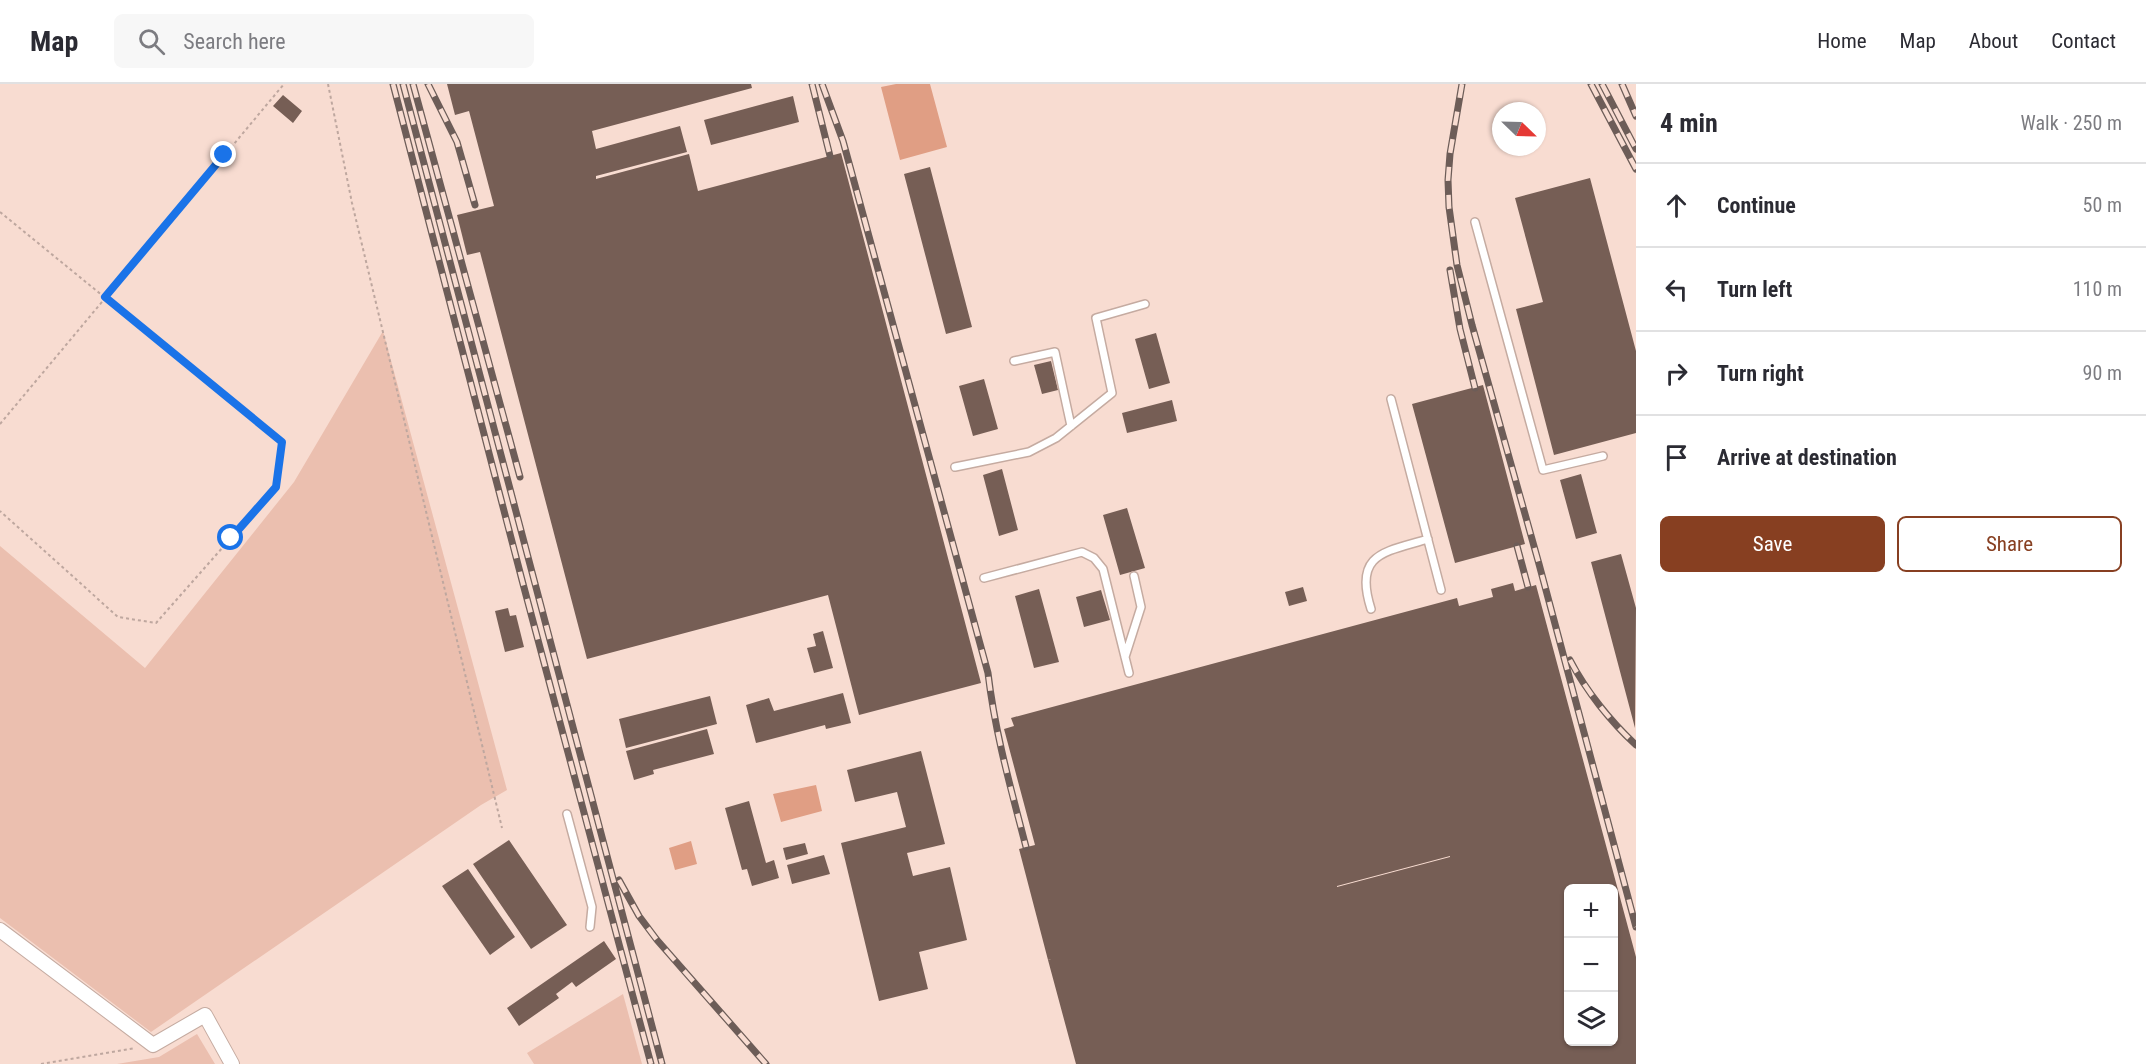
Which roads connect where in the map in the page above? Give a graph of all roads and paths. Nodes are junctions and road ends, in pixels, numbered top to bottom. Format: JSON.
{"nodes":[{"id":1,"x":284,"y":84,"type":"edge"},
{"id":2,"x":328,"y":84,"type":"edge"},
{"id":3,"x":0,"y":212,"type":"edge"},
{"id":4,"x":1475,"y":222,"type":"dead end"},
{"id":5,"x":105,"y":297,"type":"junction"},
{"id":6,"x":1144,"y":304,"type":"dead end"},
{"id":7,"x":1014,"y":361,"type":"dead end"},
{"id":8,"x":1391,"y":399,"type":"dead end"},
{"id":9,"x":0,"y":424,"type":"edge"},
{"id":10,"x":1071,"y":426,"type":"junction"},
{"id":11,"x":1603,"y":456,"type":"dead end"},
{"id":12,"x":955,"y":467,"type":"dead end"},
{"id":13,"x":0,"y":511,"type":"edge"},
{"id":14,"x":1428,"y":539,"type":"junction"},
{"id":15,"x":1134,"y":576,"type":"dead end"},
{"id":16,"x":984,"y":578,"type":"dead end"},
{"id":17,"x":1441,"y":590,"type":"dead end"},
{"id":18,"x":1371,"y":609,"type":"dead end"},
{"id":19,"x":1125,"y":657,"type":"junction"},
{"id":20,"x":1129,"y":673,"type":"dead end"},
{"id":21,"x":567,"y":814,"type":"dead end"},
{"id":22,"x":502,"y":828,"type":"dead end"},
{"id":23,"x":590,"y":927,"type":"dead end"},
{"id":24,"x":0,"y":930,"type":"edge"},
{"id":25,"x":153,"y":1045,"type":"junction"},
{"id":26,"x":41,"y":1064,"type":"edge"},
{"id":27,"x":232,"y":1064,"type":"edge"}],
"edges":[{"from":1,"to":5,"type":"path"},
{"from":2,"to":22,"type":"path"},
{"from":3,"to":5,"type":"path"},
{"from":4,"to":11,"type":"lane"},
{"from":5,"to":9,"type":"path"},
{"from":5,"to":13,"type":"path"},
{"from":6,"to":10,"type":"lane"},
{"from":7,"to":10,"type":"lane"},
{"from":8,"to":14,"type":"lane"},
{"from":10,"to":12,"type":"lane"},
{"from":14,"to":17,"type":"lane"},
{"from":14,"to":18,"type":"lane"},
{"from":15,"to":19,"type":"lane"},
{"from":16,"to":19,"type":"lane"},
{"from":19,"to":20,"type":"lane"},
{"from":21,"to":23,"type":"lane"},
{"from":24,"to":25,"type":"street"},
{"from":25,"to":26,"type":"path"},
{"from":25,"to":27,"type":"street"}]}
